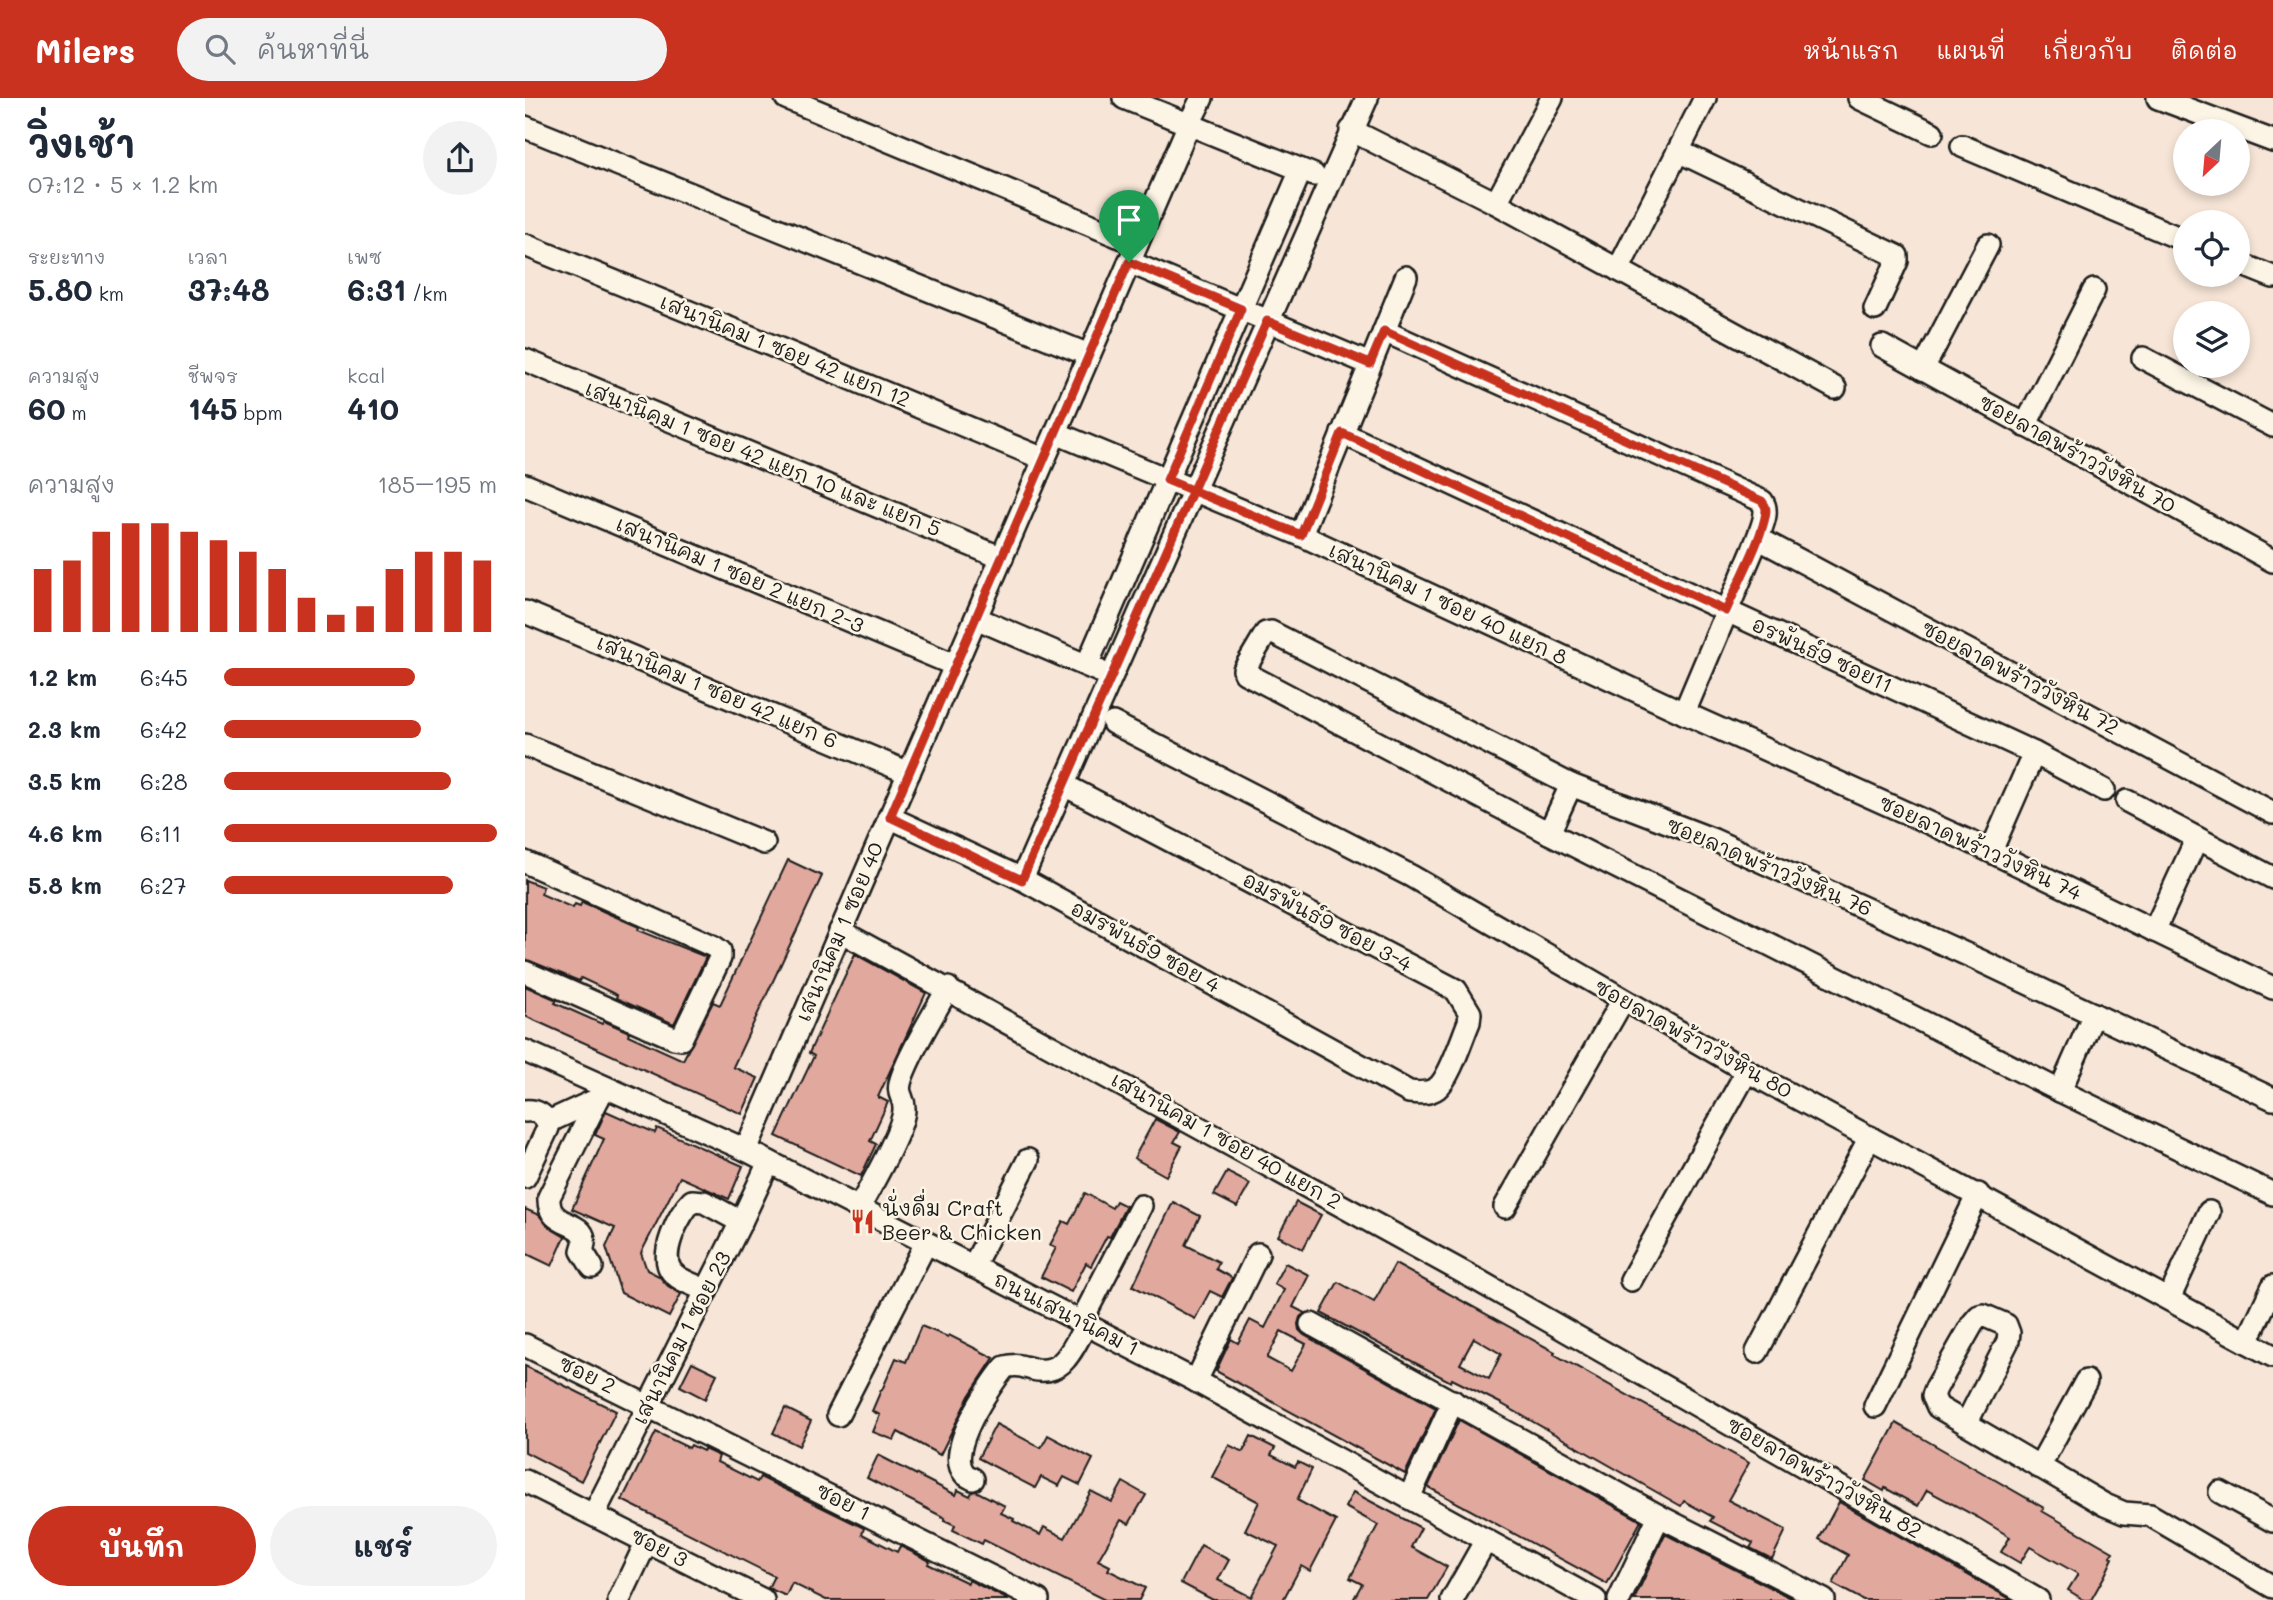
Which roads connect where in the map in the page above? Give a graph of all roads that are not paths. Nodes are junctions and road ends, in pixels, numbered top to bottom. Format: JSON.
{"nodes":[{"id":1,"x":786,"y":98,"type":"edge"},
{"id":2,"x":1124,"y":98,"type":"edge"},
{"id":3,"x":1202,"y":98,"type":"edge"},
{"id":4,"x":1367,"y":98,"type":"edge"},
{"id":5,"x":1552,"y":98,"type":"edge"},
{"id":6,"x":1705,"y":98,"type":"edge"},
{"id":7,"x":1859,"y":98,"type":"edge"},
{"id":8,"x":2158,"y":98,"type":"edge"},
{"id":9,"x":1189,"y":124,"type":"junction"},
{"id":10,"x":525,"y":127,"type":"edge"},
{"id":11,"x":1351,"y":130,"type":"junction"},
{"id":12,"x":1932,"y":133,"type":"dead end"},
{"id":13,"x":2273,"y":141,"type":"edge"},
{"id":14,"x":1962,"y":146,"type":"dead end"},
{"id":15,"x":1678,"y":151,"type":"junction"},
{"id":16,"x":1301,"y":170,"type":"junction"},
{"id":17,"x":1329,"y":181,"type":"junction"},
{"id":18,"x":1496,"y":203,"type":"junction"},
{"id":19,"x":2173,"y":235,"type":"edge"},
{"id":20,"x":525,"y":245,"type":"edge"},
{"id":21,"x":1988,"y":245,"type":"dead end"},
{"id":22,"x":1133,"y":253,"type":"junction"},
{"id":23,"x":2250,"y":268,"type":"edge"},
{"id":24,"x":1618,"y":270,"type":"junction"},
{"id":25,"x":1406,"y":276,"type":"dead end"},
{"id":26,"x":2273,"y":277,"type":"edge"},
{"id":27,"x":2094,"y":290,"type":"dead end"},
{"id":28,"x":1241,"y":309,"type":"junction"},
{"id":29,"x":1875,"y":309,"type":"dead end"},
{"id":30,"x":1267,"y":321,"type":"junction"},
{"id":31,"x":1384,"y":331,"type":"junction"},
{"id":32,"x":1882,"y":346,"type":"dead end"},
{"id":33,"x":1089,"y":355,"type":"junction"},
{"id":34,"x":2143,"y":358,"type":"dead end"},
{"id":35,"x":525,"y":360,"type":"edge"},
{"id":36,"x":1370,"y":364,"type":"junction"},
{"id":37,"x":1923,"y":369,"type":"junction"},
{"id":38,"x":1835,"y":388,"type":"dead end"},
{"id":39,"x":2025,"y":426,"type":"junction"},
{"id":40,"x":2273,"y":426,"type":"edge"},
{"id":41,"x":1056,"y":433,"type":"junction"},
{"id":42,"x":1342,"y":433,"type":"junction"},
{"id":43,"x":1044,"y":460,"type":"junction"},
{"id":44,"x":1167,"y":480,"type":"junction"},
{"id":45,"x":525,"y":485,"type":"edge"},
{"id":46,"x":1193,"y":491,"type":"junction"},
{"id":47,"x":1301,"y":535,"type":"junction"},
{"id":48,"x":1767,"y":543,"type":"dead end"},
{"id":49,"x":1002,"y":558,"type":"junction"},
{"id":50,"x":2273,"y":561,"type":"edge"},
{"id":51,"x":1726,"y":611,"type":"junction"},
{"id":52,"x":525,"y":612,"type":"edge"},
{"id":53,"x":976,"y":618,"type":"junction"},
{"id":54,"x":955,"y":665,"type":"junction"},
{"id":55,"x":1087,"y":665,"type":"junction"},
{"id":56,"x":1112,"y":676,"type":"junction"},
{"id":57,"x":1684,"y":713,"type":"junction"},
{"id":58,"x":1114,"y":723,"type":"dead end"},
{"id":59,"x":525,"y":745,"type":"edge"},
{"id":60,"x":2034,"y":753,"type":"junction"},
{"id":61,"x":909,"y":773,"type":"junction"},
{"id":62,"x":1064,"y":785,"type":"junction"},
{"id":63,"x":1571,"y":785,"type":"junction"},
{"id":64,"x":2104,"y":790,"type":"dead end"},
{"id":65,"x":2127,"y":801,"type":"dead end"},
{"id":66,"x":2273,"y":813,"type":"edge"},
{"id":67,"x":890,"y":817,"type":"junction"},
{"id":68,"x":1549,"y":833,"type":"junction"},
{"id":69,"x":2197,"y":838,"type":"junction"},
{"id":70,"x":764,"y":843,"type":"dead end"},
{"id":71,"x":1991,"y":851,"type":"junction"},
{"id":72,"x":525,"y":862,"type":"edge"},
{"id":73,"x":2273,"y":878,"type":"edge"},
{"id":74,"x":1022,"y":880,"type":"junction"},
{"id":75,"x":841,"y":931,"type":"junction"},
{"id":76,"x":2154,"y":931,"type":"junction"},
{"id":77,"x":525,"y":972,"type":"edge"},
{"id":78,"x":948,"y":988,"type":"junction"},
{"id":79,"x":2273,"y":988,"type":"edge"},
{"id":80,"x":1623,"y":1000,"type":"junction"},
{"id":81,"x":2094,"y":1014,"type":"junction"},
{"id":82,"x":525,"y":1051,"type":"edge"},
{"id":83,"x":1747,"y":1071,"type":"junction"},
{"id":84,"x":1397,"y":1086,"type":"joint"},
{"id":85,"x":2060,"y":1091,"type":"junction"},
{"id":86,"x":601,"y":1093,"type":"junction"},
{"id":87,"x":2273,"y":1099,"type":"edge"},
{"id":88,"x":525,"y":1111,"type":"edge"},
{"id":89,"x":548,"y":1122,"type":"junction"},
{"id":90,"x":1870,"y":1137,"type":"junction"},
{"id":91,"x":746,"y":1150,"type":"junction"},
{"id":92,"x":1028,"y":1160,"type":"dead end"},
{"id":93,"x":769,"y":1162,"type":"junction"},
{"id":94,"x":525,"y":1177,"type":"edge"},
{"id":95,"x":1978,"y":1194,"type":"junction"},
{"id":96,"x":2273,"y":1194,"type":"edge"},
{"id":97,"x":1141,"y":1206,"type":"dead end"},
{"id":98,"x":1505,"y":1207,"type":"dead end"},
{"id":99,"x":859,"y":1208,"type":"junction"},
{"id":100,"x":2209,"y":1212,"type":"dead end"},
{"id":101,"x":741,"y":1222,"type":"junction"},
{"id":102,"x":926,"y":1243,"type":"junction"},
{"id":103,"x":1258,"y":1254,"type":"dead end"},
{"id":104,"x":592,"y":1267,"type":"dead end"},
{"id":105,"x":973,"y":1267,"type":"junction"},
{"id":106,"x":1631,"y":1280,"type":"dead end"},
{"id":107,"x":2273,"y":1286,"type":"edge"},
{"id":108,"x":707,"y":1290,"type":"junction"},
{"id":109,"x":2169,"y":1299,"type":"junction"},
{"id":110,"x":1083,"y":1323,"type":"junction"},
{"id":111,"x":1311,"y":1324,"type":"dead end"},
{"id":112,"x":2247,"y":1342,"type":"junction"},
{"id":113,"x":525,"y":1345,"type":"edge"},
{"id":114,"x":1757,"y":1352,"type":"dead end"},
{"id":115,"x":1609,"y":1355,"type":"joint"},
{"id":116,"x":2273,"y":1356,"type":"edge"},
{"id":117,"x":1196,"y":1381,"type":"junction"},
{"id":118,"x":2086,"y":1381,"type":"dead end"},
{"id":119,"x":1453,"y":1401,"type":"junction"},
{"id":120,"x":648,"y":1405,"type":"junction"},
{"id":121,"x":1875,"y":1406,"type":"dead end"},
{"id":122,"x":838,"y":1415,"type":"dead end"},
{"id":123,"x":1966,"y":1424,"type":"junction"},
{"id":124,"x":2039,"y":1467,"type":"junction"},
{"id":125,"x":973,"y":1479,"type":"dead end"},
{"id":126,"x":526,"y":1485,"type":"edge"},
{"id":127,"x":2220,"y":1492,"type":"dead end"},
{"id":128,"x":1409,"y":1498,"type":"junction"},
{"id":129,"x":594,"y":1514,"type":"junction"},
{"id":130,"x":1658,"y":1516,"type":"junction"},
{"id":131,"x":2273,"y":1521,"type":"edge"},
{"id":132,"x":1486,"y":1540,"type":"junction"},
{"id":133,"x":647,"y":1541,"type":"junction"},
{"id":134,"x":2273,"y":1587,"type":"edge"},
{"id":135,"x":619,"y":1600,"type":"edge"},
{"id":136,"x":763,"y":1600,"type":"edge"},
{"id":137,"x":1038,"y":1600,"type":"edge"},
{"id":138,"x":1451,"y":1600,"type":"edge"},
{"id":139,"x":1595,"y":1600,"type":"edge"},
{"id":140,"x":1619,"y":1600,"type":"edge"},
{"id":141,"x":1824,"y":1600,"type":"edge"},
{"id":142,"x":2038,"y":1600,"type":"edge"}],
"edges":[{"from":1,"to":22,"type":"street"},
{"from":2,"to":9,"type":"street"},
{"from":3,"to":9,"type":"street","name":"เสนานิคม 1 ซอย 40"},
{"from":4,"to":11,"type":"street"},
{"from":5,"to":18,"type":"street"},
{"from":6,"to":15,"type":"street"},
{"from":7,"to":12,"type":"street"},
{"from":8,"to":13,"type":"street"},
{"from":9,"to":16,"type":"street"},
{"from":9,"to":22,"type":"street","name":"เสนานิคม 1 ซอย 40"},
{"from":10,"to":33,"type":"street"},
{"from":11,"to":17,"type":"street"},
{"from":11,"to":18,"type":"street"},
{"from":14,"to":19,"type":"street"},
{"from":15,"to":24,"type":"street"},
{"from":15,"to":29,"type":"street"},
{"from":16,"to":17,"type":"street"},
{"from":16,"to":28,"type":"street"},
{"from":17,"to":30,"type":"street"},
{"from":18,"to":24,"type":"street"},
{"from":20,"to":43,"type":"street","name":"เสนานิคม 1 ซอย 42 แยก 12"},
{"from":21,"to":37,"type":"street"},
{"from":22,"to":28,"type":"street"},
{"from":22,"to":33,"type":"street","name":"เสนานิคม 1 ซอย 40"},
{"from":23,"to":26,"type":"street"},
{"from":24,"to":38,"type":"street"},
{"from":25,"to":31,"type":"street"},
{"from":27,"to":39,"type":"street"},
{"from":28,"to":30,"type":"street"},
{"from":28,"to":44,"type":"street"},
{"from":30,"to":36,"type":"street"},
{"from":30,"to":46,"type":"street"},
{"from":31,"to":36,"type":"street"},
{"from":31,"to":51,"type":"street"},
{"from":32,"to":37,"type":"street","name":"ซอยลาดพร้าววังหิน 70"},
{"from":33,"to":41,"type":"street","name":"เสนานิคม 1 ซอย 40"},
{"from":34,"to":40,"type":"street"},
{"from":35,"to":49,"type":"street","name":"เสนานิคม 1 ซอย 42 แยก 10 และ แยก 5"},
{"from":36,"to":42,"type":"street"},
{"from":37,"to":39,"type":"street","name":"ซอยลาดพร้าววังหิน 70"},
{"from":39,"to":50,"type":"street","name":"ซอยลาดพร้าววังหิน 70"},
{"from":41,"to":43,"type":"street","name":"เสนานิคม 1 ซอย 40"},
{"from":41,"to":44,"type":"street","name":"เสนานิคม 1 ซอย 40 แยก 8"},
{"from":42,"to":47,"type":"street"},
{"from":42,"to":51,"type":"street","name":"อรพันธ์9 ซอย11"},
{"from":43,"to":49,"type":"street","name":"เสนานิคม 1 ซอย 40"},
{"from":44,"to":46,"type":"street","name":"เสนานิคม 1 ซอย 40 แยก 8"},
{"from":44,"to":55,"type":"street"},
{"from":45,"to":54,"type":"street","name":"เสนานิคม 1 ซอย 2 แยก 2-3"},
{"from":46,"to":47,"type":"street","name":"เสนานิคม 1 ซอย 40 แยก 8"},
{"from":46,"to":56,"type":"street"},
{"from":47,"to":57,"type":"street","name":"เสนานิคม 1 ซอย 40 แยก 8"},
{"from":48,"to":66,"type":"street","name":"ซอยลาดพร้าววังหิน 72"},
{"from":49,"to":53,"type":"street","name":"เสนานิคม 1 ซอย 40"},
{"from":51,"to":57,"type":"street"},
{"from":51,"to":60,"type":"street","name":"อรพันธ์9 ซอย11"},
{"from":52,"to":61,"type":"street","name":"เสนานิคม 1 ซอย 42 แยก 6"},
{"from":53,"to":54,"type":"street","name":"เสนานิคม 1 ซอย 40"},
{"from":53,"to":55,"type":"street"},
{"from":54,"to":61,"type":"street","name":"เสนานิคม 1 ซอย 40"},
{"from":55,"to":56,"type":"street"},
{"from":56,"to":62,"type":"street"},
{"from":57,"to":71,"type":"street","name":"ซอยลาดพร้าววังหิน 74"},
{"from":58,"to":80,"type":"street","name":"ซอยลาดพร้าววังหิน 80"},
{"from":59,"to":70,"type":"street"},
{"from":60,"to":64,"type":"street","name":"อรพันธ์9 ซอย11"},
{"from":60,"to":71,"type":"street"},
{"from":61,"to":67,"type":"street","name":"เสนานิคม 1 ซอย 40"},
{"from":62,"to":74,"type":"street"},
{"from":62,"to":84,"type":"street","name":"อมรพันธ์9 ซอย 3-4"},
{"from":63,"to":68,"type":"street"},
{"from":63,"to":68,"type":"street","name":"ซอยลาดพร้าววังหิน 76"},
{"from":63,"to":81,"type":"street","name":"ซอยลาดพร้าววังหิน 76"},
{"from":65,"to":69,"type":"street"},
{"from":67,"to":74,"type":"street","name":"อมรพันธ์9 ซอย 4"},
{"from":67,"to":75,"type":"street","name":"เสนานิคม 1 ซอย 40"},
{"from":68,"to":85,"type":"street"},
{"from":69,"to":73,"type":"street"},
{"from":69,"to":76,"type":"street"},
{"from":71,"to":76,"type":"street","name":"ซอยลาดพร้าววังหิน 74"},
{"from":72,"to":77,"type":"street"},
{"from":74,"to":84,"type":"street","name":"อมรพันธ์9 ซอย 4"},
{"from":75,"to":78,"type":"street","name":"เสนานิคม 1 ซอย 40 แยก 2"},
{"from":75,"to":91,"type":"street","name":"เสนานิคม 1 ซอย 40"},
{"from":76,"to":79,"type":"street","name":"ซอยลาดพร้าววังหิน 74"},
{"from":78,"to":99,"type":"street"},
{"from":78,"to":115,"type":"street","name":"เสนานิคม 1 ซอย 40 แยก 2"},
{"from":80,"to":83,"type":"street","name":"ซอยลาดพร้าววังหิน 80"},
{"from":80,"to":98,"type":"street"},
{"from":81,"to":85,"type":"street"},
{"from":81,"to":87,"type":"street","name":"ซอยลาดพร้าววังหิน 76"},
{"from":82,"to":86,"type":"street","name":"ถนนเสนานิคม 1"},
{"from":83,"to":90,"type":"street","name":"ซอยลาดพร้าววังหิน 80"},
{"from":83,"to":106,"type":"street"},
{"from":85,"to":96,"type":"street"},
{"from":86,"to":89,"type":"street"},
{"from":86,"to":91,"type":"street","name":"ถนนเสนานิคม 1"},
{"from":86,"to":104,"type":"street"},
{"from":88,"to":89,"type":"street"},
{"from":89,"to":94,"type":"street"},
{"from":90,"to":95,"type":"street","name":"ซอยลาดพร้าววังหิน 80"},
{"from":90,"to":114,"type":"street"},
{"from":91,"to":93,"type":"street","name":"ถนนเสนานิคม 1"},
{"from":92,"to":105,"type":"street"},
{"from":93,"to":99,"type":"street","name":"ถนนเสนานิคม 1"},
{"from":93,"to":101,"type":"street","name":"เสนานิคม 1 ซอย 23"},
{"from":95,"to":109,"type":"street","name":"ซอยลาดพร้าววังหิน 80"},
{"from":95,"to":121,"type":"street"},
{"from":97,"to":110,"type":"street"},
{"from":99,"to":102,"type":"street","name":"ถนนเสนานิคม 1"},
{"from":100,"to":109,"type":"street"},
{"from":101,"to":108,"type":"street","name":"เสนานิคม 1 ซอย 23"},
{"from":101,"to":108,"type":"street"},
{"from":102,"to":105,"type":"street","name":"ถนนเสนานิคม 1"},
{"from":102,"to":122,"type":"street"},
{"from":103,"to":117,"type":"street"},
{"from":105,"to":110,"type":"street","name":"ถนนเสนานิคม 1"},
{"from":107,"to":112,"type":"street"},
{"from":108,"to":120,"type":"street","name":"เสนานิคม 1 ซอย 23"},
{"from":109,"to":112,"type":"street","name":"ซอยลาดพร้าววังหิน 80"},
{"from":110,"to":117,"type":"street","name":"ถนนเสนานิคม 1"},
{"from":110,"to":125,"type":"street"},
{"from":111,"to":119,"type":"street"},
{"from":112,"to":116,"type":"street","name":"ซอยลาดพร้าววังหิน 80"},
{"from":113,"to":120,"type":"street","name":"ซอย 2"},
{"from":115,"to":142,"type":"street","name":"ซอยลาดพร้าววังหิน 82"},
{"from":117,"to":128,"type":"street","name":"ถนนเสนานิคม 1"},
{"from":118,"to":124,"type":"street"},
{"from":119,"to":128,"type":"street"},
{"from":119,"to":130,"type":"street"},
{"from":120,"to":129,"type":"street","name":"เสนานิคม 1 ซอย 23"},
{"from":120,"to":137,"type":"street","name":"ซอย 1"},
{"from":123,"to":123,"type":"street"},
{"from":123,"to":124,"type":"street"},
{"from":124,"to":134,"type":"street"},
{"from":126,"to":129,"type":"street","name":"ซอย 3"},
{"from":127,"to":131,"type":"street"},
{"from":128,"to":132,"type":"street","name":"ถนนเสนานิคม 1"},
{"from":129,"to":133,"type":"street","name":"ซอย 3"},
{"from":130,"to":140,"type":"street"},
{"from":130,"to":141,"type":"street"},
{"from":132,"to":138,"type":"street"},
{"from":132,"to":139,"type":"street","name":"ถนนเสนานิคม 1"},
{"from":133,"to":135,"type":"street"},
{"from":133,"to":136,"type":"street","name":"ซอย 3"}]}
